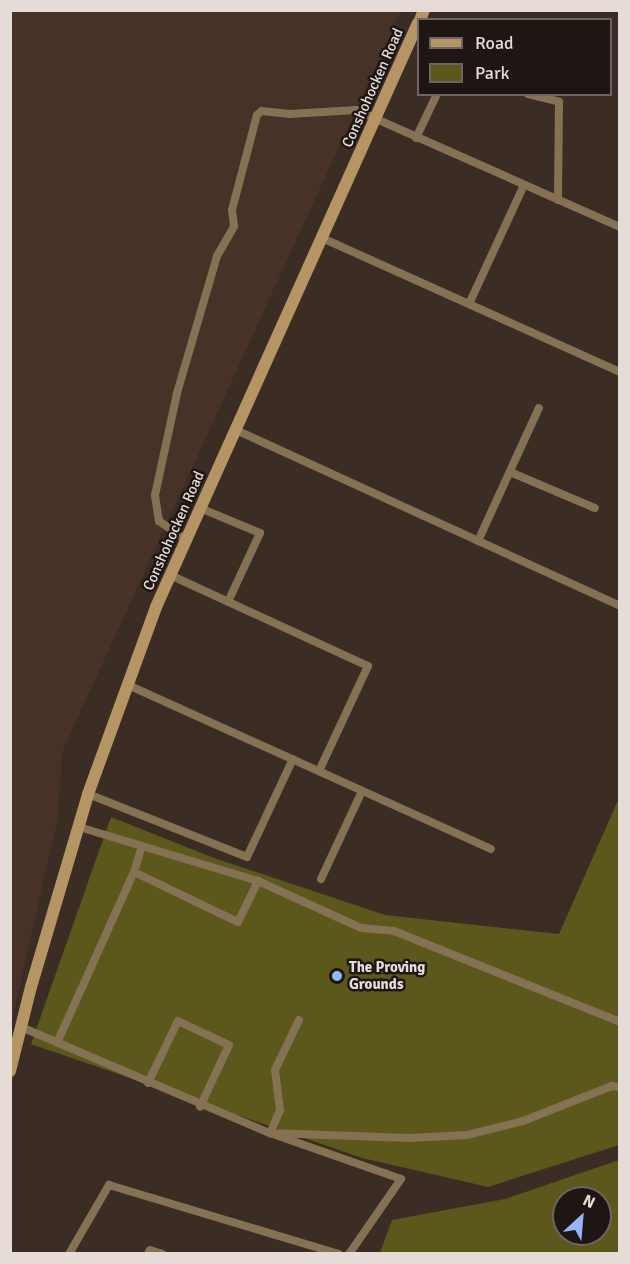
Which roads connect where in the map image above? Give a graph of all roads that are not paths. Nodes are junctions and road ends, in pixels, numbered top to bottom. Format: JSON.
{"nodes":[{"id":1,"x":417,"y":26,"type":"edge"},
{"id":2,"x":436,"y":96,"type":"edge"},
{"id":3,"x":536,"y":96,"type":"edge"},
{"id":4,"x":375,"y":120,"type":"junction"},
{"id":5,"x":416,"y":138,"type":"junction"},
{"id":6,"x":524,"y":185,"type":"junction"},
{"id":7,"x":558,"y":200,"type":"junction"},
{"id":8,"x":620,"y":227,"type":"edge"},
{"id":9,"x":322,"y":238,"type":"junction"},
{"id":10,"x":469,"y":304,"type":"junction"},
{"id":11,"x":620,"y":372,"type":"edge"},
{"id":12,"x":539,"y":408,"type":"dead end"},
{"id":13,"x":236,"y":430,"type":"junction"},
{"id":14,"x":510,"y":472,"type":"junction"},
{"id":15,"x":201,"y":508,"type":"junction"},
{"id":16,"x":596,"y":508,"type":"dead end"},
{"id":17,"x":186,"y":540,"type":"junction"},
{"id":18,"x":478,"y":541,"type":"junction"},
{"id":19,"x":170,"y":575,"type":"junction"},
{"id":20,"x":228,"y":602,"type":"junction"},
{"id":21,"x":620,"y":606,"type":"edge"},
{"id":22,"x":128,"y":685,"type":"junction"},
{"id":23,"x":293,"y":759,"type":"junction"},
{"id":24,"x":319,"y":771,"type":"junction"},
{"id":25,"x":362,"y":791,"type":"junction"},
{"id":26,"x":88,"y":794,"type":"junction"},
{"id":27,"x":78,"y":827,"type":"junction"},
{"id":28,"x":142,"y":846,"type":"junction"},
{"id":29,"x":491,"y":849,"type":"dead end"},
{"id":30,"x":134,"y":872,"type":"junction"},
{"id":31,"x":321,"y":879,"type":"dead end"},
{"id":32,"x":258,"y":881,"type":"junction"},
{"id":33,"x":299,"y":1020,"type":"dead end"},
{"id":34,"x":620,"y":1022,"type":"edge"},
{"id":35,"x":21,"y":1027,"type":"junction"},
{"id":36,"x":57,"y":1043,"type":"junction"},
{"id":37,"x":10,"y":1071,"type":"edge"},
{"id":38,"x":148,"y":1083,"type":"junction"},
{"id":39,"x":620,"y":1087,"type":"edge"},
{"id":40,"x":200,"y":1107,"type":"junction"},
{"id":41,"x":270,"y":1133,"type":"junction"},
{"id":42,"x":69,"y":1254,"type":"edge"},
{"id":43,"x":148,"y":1254,"type":"edge"},
{"id":44,"x":162,"y":1254,"type":"edge"},
{"id":45,"x":339,"y":1254,"type":"edge"},
{"id":46,"x":349,"y":1254,"type":"edge"}],
"edges":[{"from":1,"to":4,"type":"main road","name":"Conshohocken Road"},
{"from":2,"to":5,"type":"lane"},
{"from":3,"to":7,"type":"lane"},
{"from":4,"to":5,"type":"lane"},
{"from":4,"to":9,"type":"main road","name":"Conshohocken Road"},
{"from":4,"to":17,"type":"lane"},
{"from":5,"to":6,"type":"lane"},
{"from":6,"to":7,"type":"lane"},
{"from":6,"to":10,"type":"lane"},
{"from":7,"to":8,"type":"lane"},
{"from":9,"to":10,"type":"lane"},
{"from":9,"to":13,"type":"main road","name":"Conshohocken Road"},
{"from":10,"to":11,"type":"lane"},
{"from":12,"to":14,"type":"lane"},
{"from":13,"to":15,"type":"main road","name":"Conshohocken Road"},
{"from":13,"to":18,"type":"lane"},
{"from":14,"to":16,"type":"lane"},
{"from":14,"to":18,"type":"lane"},
{"from":15,"to":17,"type":"main road","name":"Conshohocken Road"},
{"from":15,"to":20,"type":"lane"},
{"from":17,"to":19,"type":"main road","name":"Conshohocken Road"},
{"from":18,"to":21,"type":"lane"},
{"from":19,"to":20,"type":"lane"},
{"from":19,"to":22,"type":"main road","name":"Conshohocken Road"},
{"from":20,"to":24,"type":"lane"},
{"from":22,"to":23,"type":"lane"},
{"from":22,"to":26,"type":"main road","name":"Conshohocken Road"},
{"from":23,"to":24,"type":"lane"},
{"from":23,"to":26,"type":"lane"},
{"from":24,"to":25,"type":"lane"},
{"from":25,"to":29,"type":"lane"},
{"from":25,"to":31,"type":"lane"},
{"from":26,"to":27,"type":"main road","name":"Conshohocken Road"},
{"from":27,"to":28,"type":"lane"},
{"from":27,"to":35,"type":"main road","name":"Conshohocken Road"},
{"from":28,"to":30,"type":"lane"},
{"from":28,"to":32,"type":"lane"},
{"from":30,"to":32,"type":"lane"},
{"from":30,"to":36,"type":"lane"},
{"from":32,"to":34,"type":"lane"},
{"from":33,"to":41,"type":"lane"},
{"from":35,"to":36,"type":"lane"},
{"from":35,"to":37,"type":"main road","name":"Conshohocken Road"},
{"from":36,"to":38,"type":"lane"},
{"from":38,"to":40,"type":"lane"},
{"from":38,"to":40,"type":"lane"},
{"from":39,"to":41,"type":"lane"},
{"from":40,"to":41,"type":"lane"},
{"from":41,"to":46,"type":"lane"},
{"from":42,"to":45,"type":"lane"},
{"from":43,"to":44,"type":"lane"}]}
